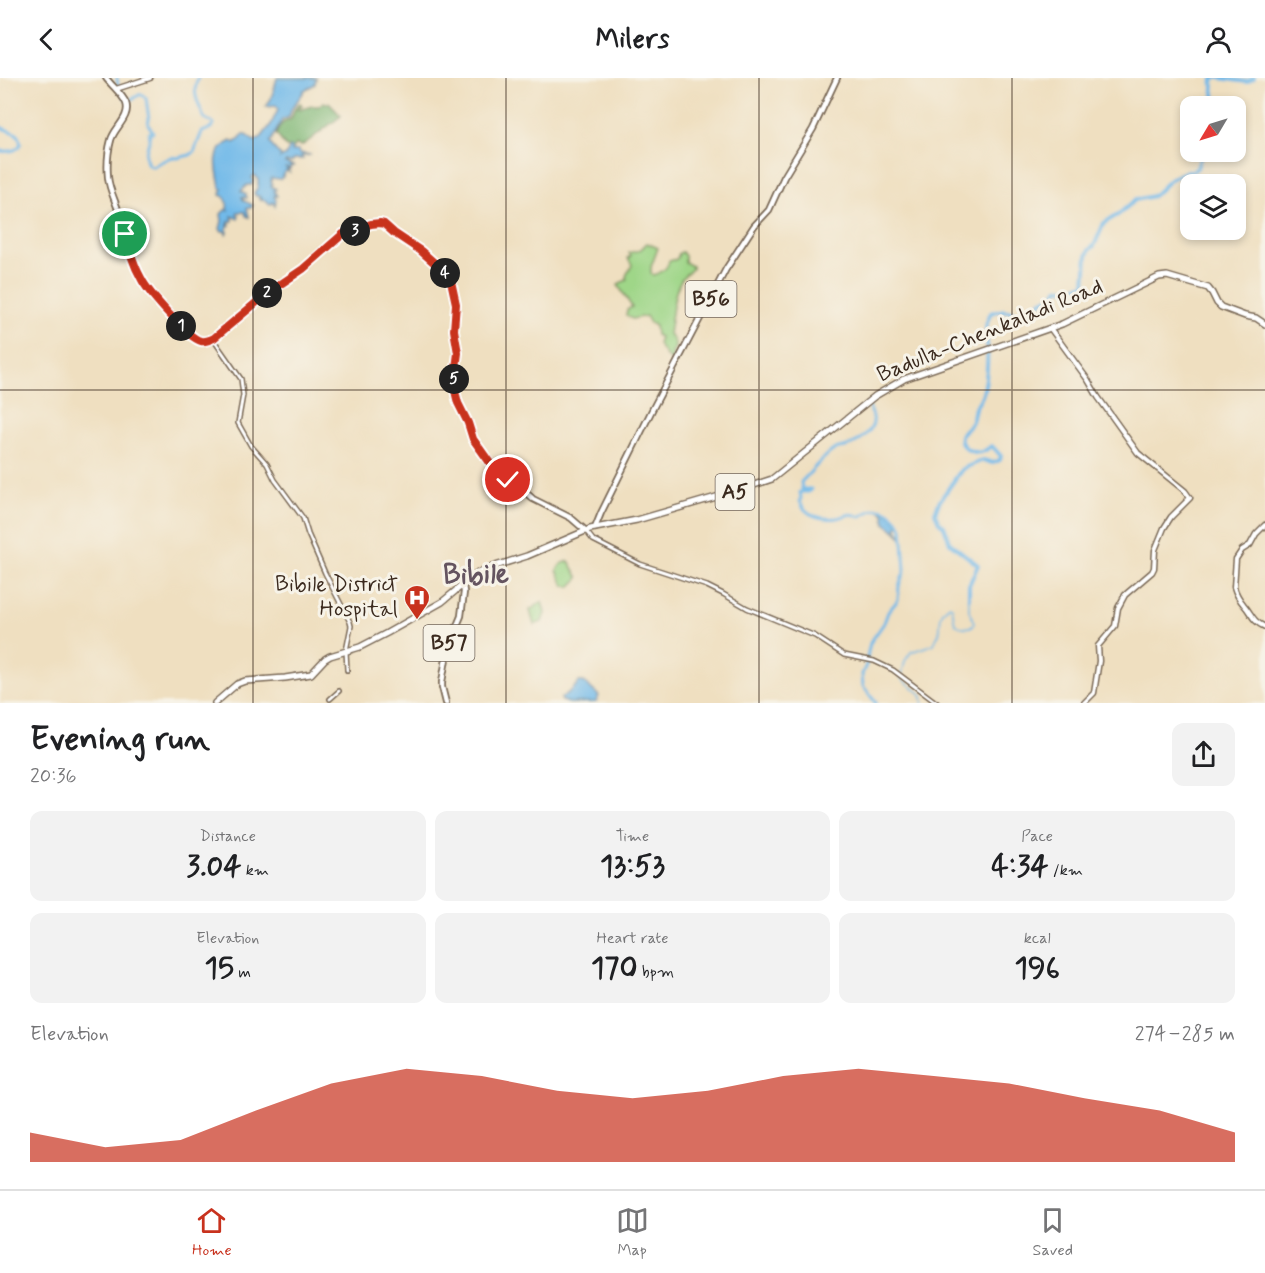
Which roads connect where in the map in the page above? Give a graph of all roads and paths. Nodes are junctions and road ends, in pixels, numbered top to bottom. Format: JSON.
{"nodes":[{"id":1,"x":106,"y":78,"type":"edge"},
{"id":2,"x":150,"y":78,"type":"edge"},
{"id":3,"x":837,"y":78,"type":"edge"},
{"id":4,"x":116,"y":89,"type":"junction"},
{"id":5,"x":1265,"y":324,"type":"edge"},
{"id":6,"x":1050,"y":328,"type":"junction"},
{"id":7,"x":217,"y":336,"type":"junction"},
{"id":8,"x":1265,"y":525,"type":"edge"},
{"id":9,"x":596,"y":528,"type":"junction"},
{"id":10,"x":586,"y":531,"type":"junction"},
{"id":11,"x":463,"y":585,"type":"junction"},
{"id":12,"x":1265,"y":627,"type":"edge"},
{"id":13,"x":346,"y":651,"type":"junction"},
{"id":14,"x":348,"y":670,"type":"dead end"},
{"id":15,"x":339,"y":691,"type":"dead end"},
{"id":16,"x":330,"y":699,"type":"dead end"},
{"id":17,"x":215,"y":703,"type":"edge"},
{"id":18,"x":446,"y":703,"type":"edge"},
{"id":19,"x":937,"y":703,"type":"edge"},
{"id":20,"x":1084,"y":703,"type":"edge"}],
"edges":[{"from":1,"to":4,"type":"main road"},
{"from":2,"to":4,"type":"main road"},
{"from":3,"to":9,"type":"main road","number":"B56"},
{"from":4,"to":7,"type":"main road"},
{"from":5,"to":6,"type":"highway","name":"Badulla-Chenkaladi Road","number":"A5"},
{"from":6,"to":9,"type":"highway","name":"Badulla-Chenkaladi Road","number":"A5"},
{"from":6,"to":20,"type":"main road"},
{"from":7,"to":10,"type":"main road"},
{"from":7,"to":13,"type":"street"},
{"from":8,"to":12,"type":"main road"},
{"from":9,"to":10,"type":"highway","name":"Badulla-Chenkaladi Road","number":"A5"},
{"from":10,"to":11,"type":"highway","name":"Badulla-Chenkaladi Road","number":"A5"},
{"from":10,"to":19,"type":"street"},
{"from":11,"to":13,"type":"highway","name":"Badulla-Chenkaladi Road","number":"A5"},
{"from":11,"to":18,"type":"main road","number":"B57"},
{"from":13,"to":14,"type":"street"},
{"from":13,"to":17,"type":"highway","name":"Badulla-Chenkaladi Road","number":"A5"},
{"from":15,"to":16,"type":"street"}]}
